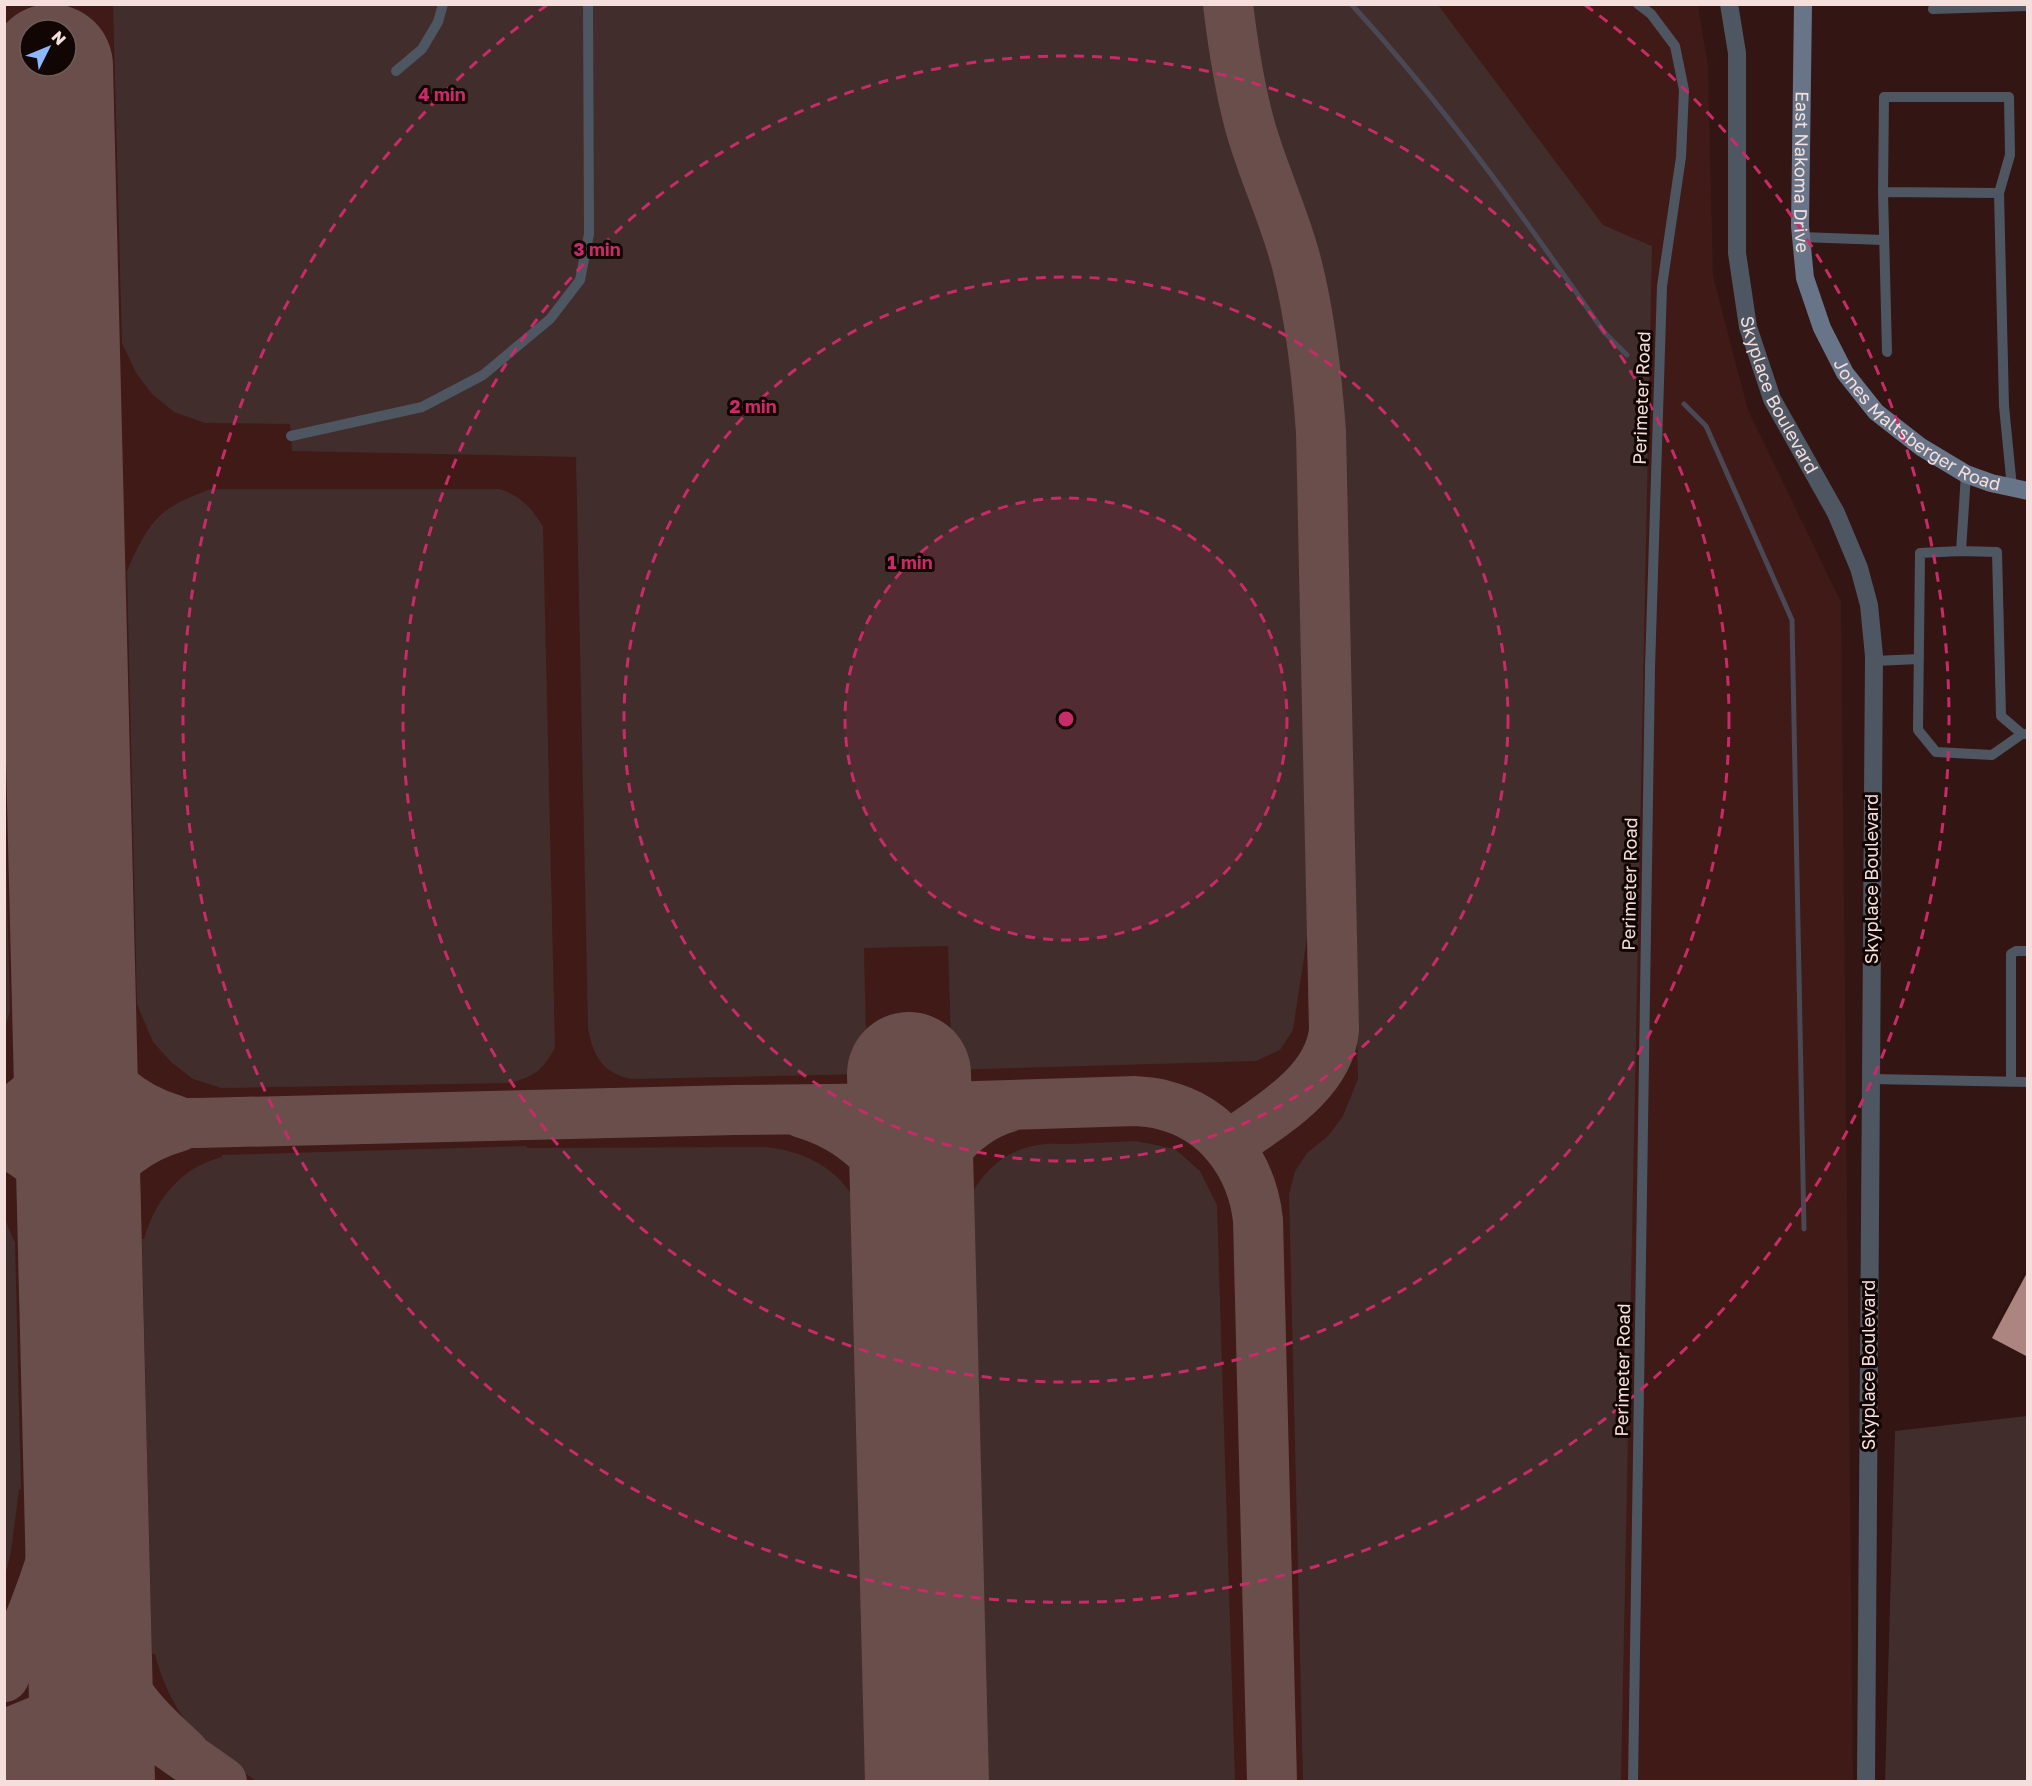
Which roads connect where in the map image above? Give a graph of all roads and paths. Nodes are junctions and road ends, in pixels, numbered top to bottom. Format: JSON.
{"nodes":[{"id":1,"x":443,"y":4,"type":"edge"},
{"id":2,"x":588,"y":4,"type":"edge"},
{"id":3,"x":1638,"y":4,"type":"edge"},
{"id":4,"x":1729,"y":4,"type":"edge"},
{"id":5,"x":1803,"y":4,"type":"edge"},
{"id":6,"x":2028,"y":6,"type":"edge"},
{"id":7,"x":1933,"y":9,"type":"dead end"},
{"id":8,"x":396,"y":71,"type":"dead end"},
{"id":9,"x":1883,"y":192,"type":"junction"},
{"id":10,"x":1999,"y":194,"type":"junction"},
{"id":11,"x":1801,"y":237,"type":"junction"},
{"id":12,"x":1883,"y":240,"type":"junction"},
{"id":13,"x":1826,"y":335,"type":"joint"},
{"id":14,"x":1887,"y":352,"type":"dead end"},
{"id":15,"x":291,"y":435,"type":"dead end"},
{"id":16,"x":1966,"y":474,"type":"junction"},
{"id":17,"x":2020,"y":490,"type":"edge"},
{"id":18,"x":1961,"y":550,"type":"junction"},
{"id":19,"x":1919,"y":659,"type":"junction"},
{"id":20,"x":1874,"y":661,"type":"junction"},
{"id":21,"x":2025,"y":734,"type":"edge"},
{"id":22,"x":2028,"y":951,"type":"edge"},
{"id":23,"x":1871,"y":1079,"type":"junction"},
{"id":24,"x":2011,"y":1082,"type":"junction"},
{"id":25,"x":2028,"y":1082,"type":"edge"},
{"id":26,"x":1633,"y":1782,"type":"edge"},
{"id":27,"x":1866,"y":1782,"type":"edge"}],
"edges":[{"from":1,"to":8,"type":"lane"},
{"from":2,"to":15,"type":"lane"},
{"from":3,"to":26,"type":"lane","name":"Perimeter Road"},
{"from":4,"to":20,"type":"street","name":"Skyplace Boulevard"},
{"from":5,"to":11,"type":"main road","name":"East Nakoma Drive"},
{"from":6,"to":7,"type":"lane"},
{"from":9,"to":10,"type":"lane"},
{"from":9,"to":10,"type":"lane"},
{"from":9,"to":12,"type":"lane"},
{"from":10,"to":17,"type":"lane"},
{"from":11,"to":12,"type":"lane"},
{"from":11,"to":13,"type":"main road","name":"East Nakoma Drive"},
{"from":12,"to":14,"type":"lane"},
{"from":13,"to":16,"type":"main road","name":"Jones Maltsberger Road"},
{"from":16,"to":17,"type":"main road","name":"Jones Maltsberger Road"},
{"from":16,"to":18,"type":"lane"},
{"from":18,"to":19,"type":"lane"},
{"from":18,"to":21,"type":"lane"},
{"from":19,"to":20,"type":"lane"},
{"from":19,"to":21,"type":"lane"},
{"from":20,"to":23,"type":"street","name":"Skyplace Boulevard"},
{"from":22,"to":24,"type":"lane"},
{"from":23,"to":24,"type":"lane"},
{"from":23,"to":27,"type":"street","name":"Skyplace Boulevard"},
{"from":24,"to":25,"type":"lane"}]}
